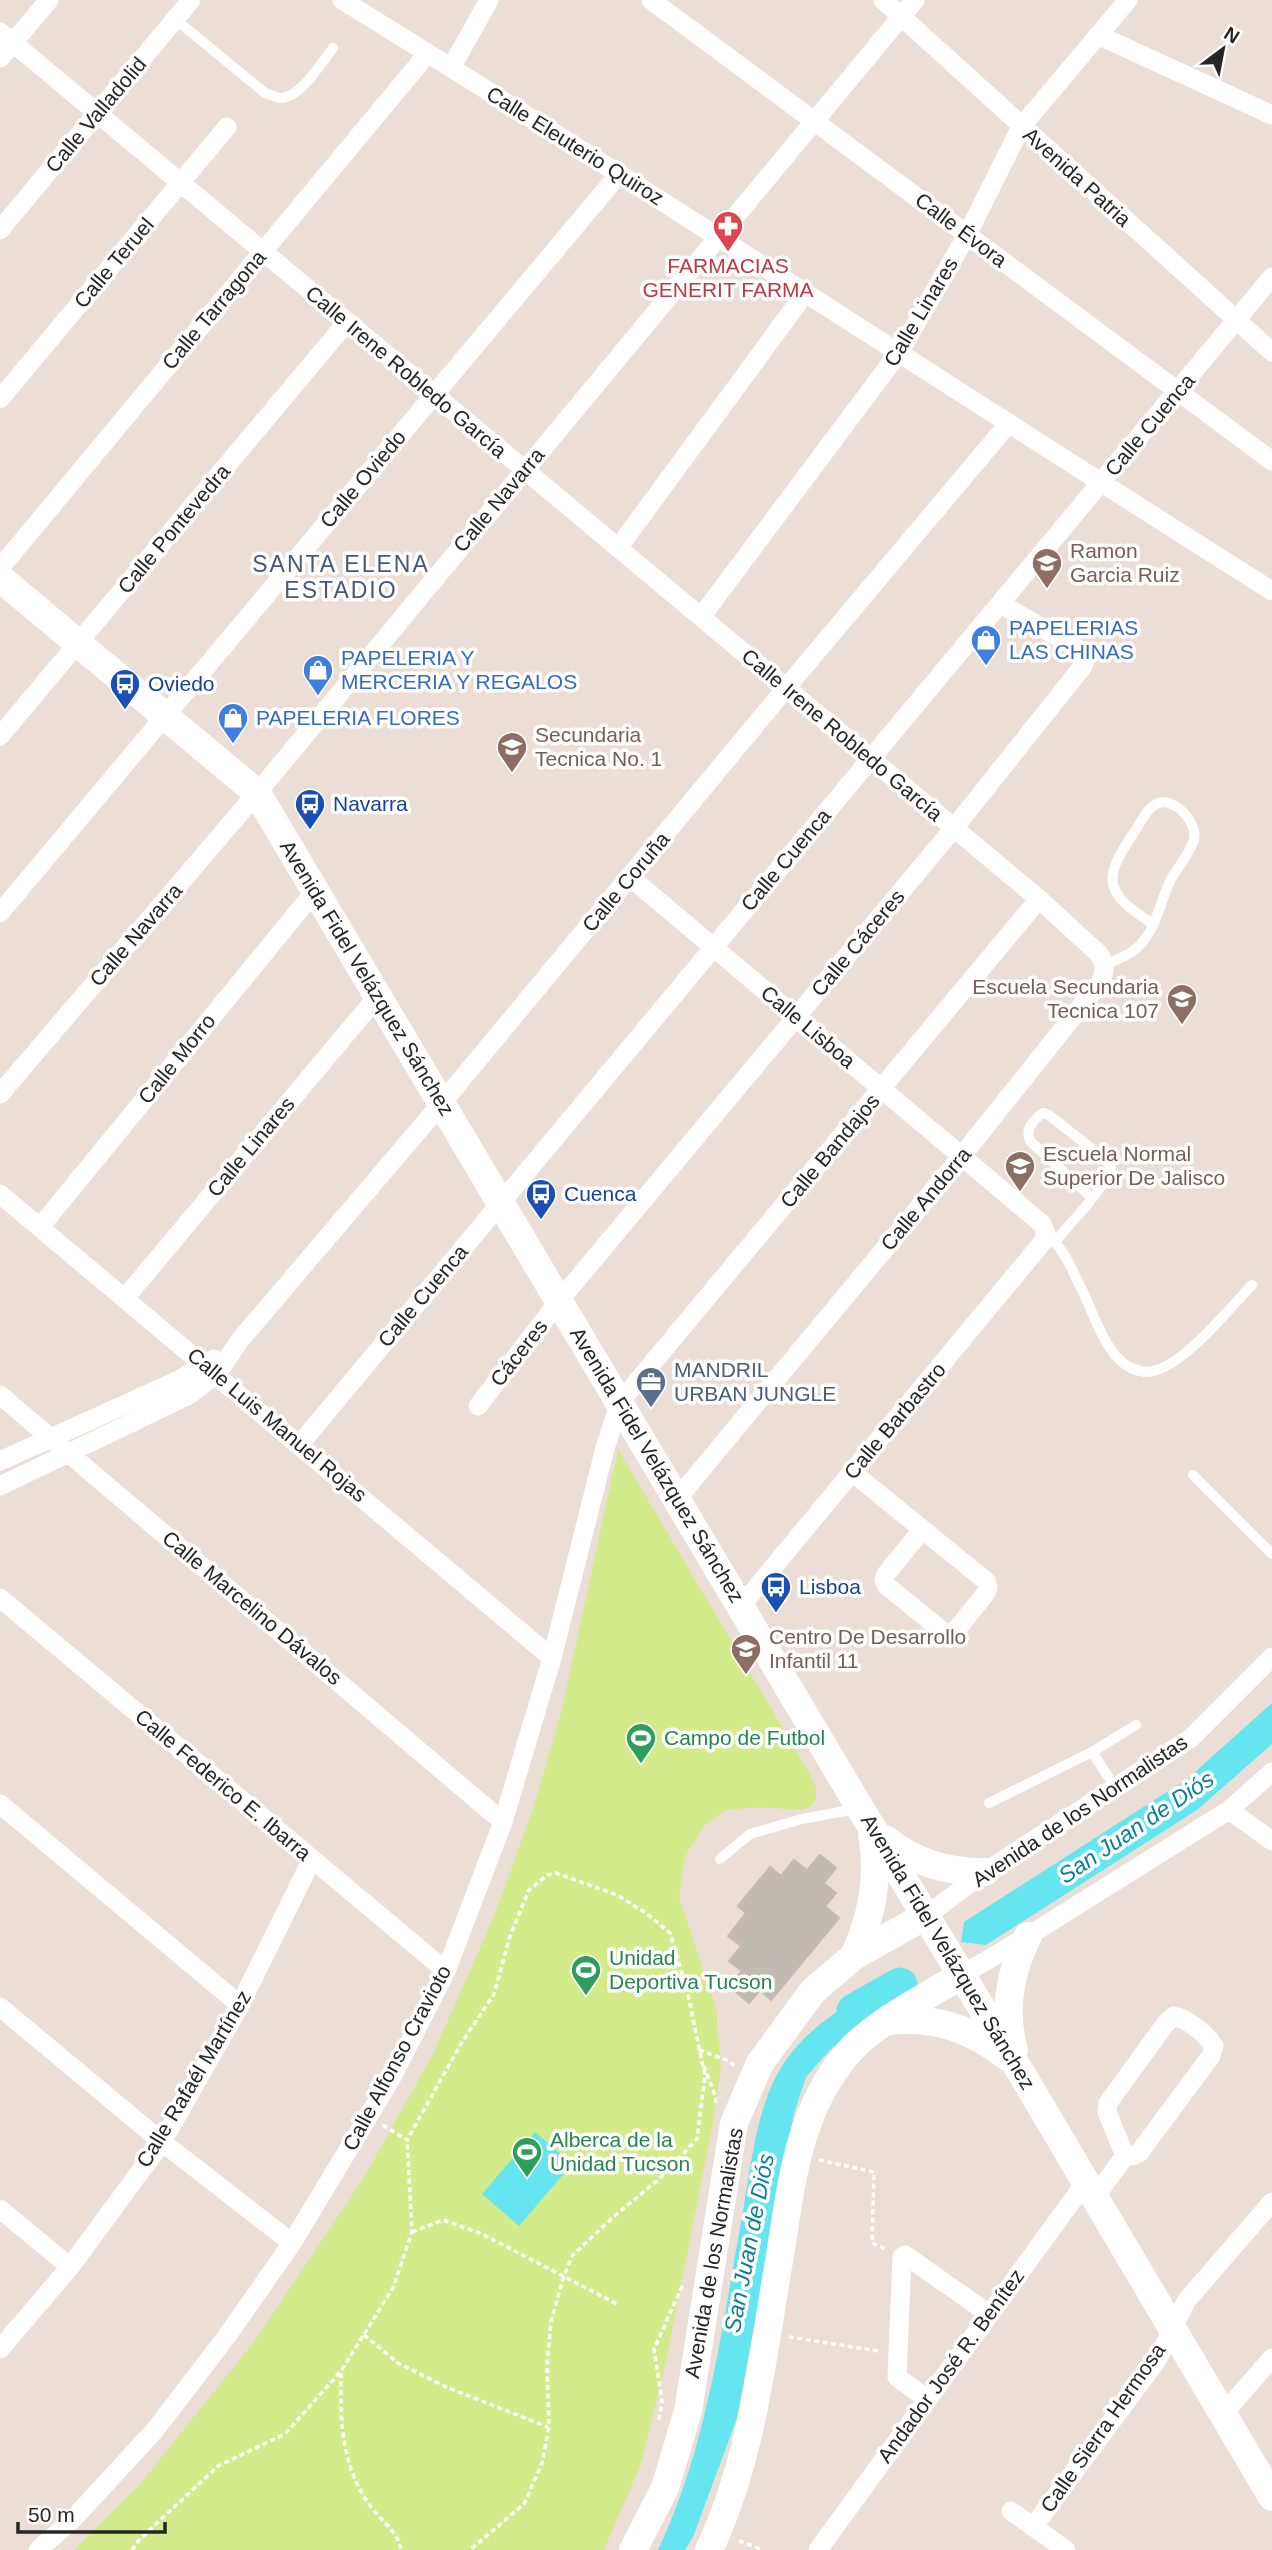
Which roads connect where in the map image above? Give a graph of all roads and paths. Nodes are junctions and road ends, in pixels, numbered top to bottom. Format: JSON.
{"nodes":[{"id":1,"x":49,"y":0,"type":"edge"},
{"id":2,"x":191,"y":0,"type":"edge"},
{"id":3,"x":342,"y":0,"type":"edge"},
{"id":4,"x":489,"y":0,"type":"edge"},
{"id":5,"x":651,"y":0,"type":"edge"},
{"id":6,"x":883,"y":0,"type":"edge"},
{"id":7,"x":915,"y":0,"type":"edge"},
{"id":8,"x":1128,"y":0,"type":"edge"},
{"id":9,"x":901,"y":16,"type":"junction"},
{"id":10,"x":175,"y":19,"type":"junction"},
{"id":11,"x":1098,"y":35,"type":"junction"},
{"id":12,"x":6,"y":38,"type":"edge"},
{"id":13,"x":334,"y":48,"type":"dead end"},
{"id":14,"x":428,"y":53,"type":"junction"},
{"id":15,"x":0,"y":58,"type":"edge"},
{"id":16,"x":451,"y":68,"type":"junction"},
{"id":17,"x":97,"y":114,"type":"junction"},
{"id":18,"x":1272,"y":115,"type":"edge"},
{"id":19,"x":814,"y":121,"type":"junction"},
{"id":20,"x":227,"y":127,"type":"dead end"},
{"id":21,"x":1021,"y":127,"type":"junction"},
{"id":22,"x":619,"y":174,"type":"junction"},
{"id":23,"x":180,"y":183,"type":"junction"},
{"id":24,"x":0,"y":230,"type":"edge"},
{"id":25,"x":967,"y":235,"type":"junction"},
{"id":26,"x":720,"y":238,"type":"junction"},
{"id":27,"x":262,"y":252,"type":"junction"},
{"id":28,"x":1272,"y":277,"type":"edge"},
{"id":29,"x":806,"y":292,"type":"junction"},
{"id":30,"x":1236,"y":320,"type":"junction"},
{"id":31,"x":347,"y":322,"type":"junction"},
{"id":32,"x":900,"y":351,"type":"junction"},
{"id":33,"x":1272,"y":352,"type":"edge"},
{"id":34,"x":1178,"y":391,"type":"junction"},
{"id":35,"x":434,"y":394,"type":"junction"},
{"id":36,"x":0,"y":399,"type":"edge"},
{"id":37,"x":1009,"y":423,"type":"junction"},
{"id":38,"x":1270,"y":456,"type":"edge"},
{"id":39,"x":524,"y":470,"type":"junction"},
{"id":40,"x":1102,"y":483,"type":"junction"},
{"id":41,"x":618,"y":548,"type":"junction"},
{"id":42,"x":0,"y":568,"type":"edge"},
{"id":43,"x":0,"y":578,"type":"edge"},
{"id":44,"x":1272,"y":591,"type":"edge"},
{"id":45,"x":1001,"y":604,"type":"junction"},
{"id":46,"x":701,"y":617,"type":"junction"},
{"id":47,"x":78,"y":643,"type":"junction"},
{"id":48,"x":786,"y":688,"type":"junction"},
{"id":49,"x":165,"y":716,"type":"junction"},
{"id":50,"x":0,"y":736,"type":"edge"},
{"id":51,"x":872,"y":759,"type":"junction"},
{"id":52,"x":257,"y":793,"type":"junction"},
{"id":53,"x":954,"y":828,"type":"junction"},
{"id":54,"x":630,"y":877,"type":"junction"},
{"id":55,"x":315,"y":891,"type":"junction"},
{"id":56,"x":1039,"y":899,"type":"junction"},
{"id":57,"x":0,"y":913,"type":"edge"},
{"id":58,"x":1153,"y":924,"type":"junction"},
{"id":59,"x":713,"y":947,"type":"junction"},
{"id":60,"x":1105,"y":965,"type":"junction"},
{"id":61,"x":377,"y":997,"type":"junction"},
{"id":62,"x":796,"y":1017,"type":"junction"},
{"id":63,"x":882,"y":1089,"type":"junction"},
{"id":64,"x":0,"y":1094,"type":"edge"},
{"id":65,"x":442,"y":1104,"type":"junction"},
{"id":66,"x":961,"y":1157,"type":"junction"},
{"id":67,"x":0,"y":1194,"type":"edge"},
{"id":68,"x":1092,"y":1198,"type":"junction"},
{"id":69,"x":500,"y":1203,"type":"junction"},
{"id":70,"x":40,"y":1227,"type":"junction"},
{"id":71,"x":1051,"y":1238,"type":"junction"},
{"id":72,"x":1252,"y":1285,"type":"dead end"},
{"id":73,"x":125,"y":1298,"type":"junction"},
{"id":74,"x":559,"y":1301,"type":"junction"},
{"id":75,"x":212,"y":1369,"type":"junction"},
{"id":76,"x":0,"y":1395,"type":"edge"},
{"id":77,"x":620,"y":1402,"type":"junction"},
{"id":78,"x":478,"y":1406,"type":"dead end"},
{"id":79,"x":50,"y":1437,"type":"junction"},
{"id":80,"x":300,"y":1444,"type":"junction"},
{"id":81,"x":69,"y":1453,"type":"junction"},
{"id":82,"x":0,"y":1461,"type":"edge"},
{"id":83,"x":852,"y":1472,"type":"junction"},
{"id":84,"x":1193,"y":1475,"type":"dead end"},
{"id":85,"x":0,"y":1486,"type":"edge"},
{"id":86,"x":677,"y":1499,"type":"junction"},
{"id":87,"x":922,"y":1530,"type":"junction"},
{"id":88,"x":1272,"y":1554,"type":"edge"},
{"id":89,"x":0,"y":1598,"type":"edge"},
{"id":90,"x":741,"y":1606,"type":"junction"},
{"id":91,"x":1272,"y":1657,"type":"edge"},
{"id":92,"x":552,"y":1658,"type":"junction"},
{"id":93,"x":1136,"y":1725,"type":"dead end"},
{"id":94,"x":1092,"y":1752,"type":"junction"},
{"id":95,"x":1272,"y":1772,"type":"edge"},
{"id":96,"x":1115,"y":1787,"type":"junction"},
{"id":97,"x":989,"y":1803,"type":"dead end"},
{"id":98,"x":0,"y":1804,"type":"edge"},
{"id":99,"x":1229,"y":1810,"type":"junction"},
{"id":100,"x":865,"y":1816,"type":"junction"},
{"id":101,"x":503,"y":1822,"type":"junction"},
{"id":102,"x":1272,"y":1841,"type":"edge"},
{"id":103,"x":312,"y":1859,"type":"junction"},
{"id":104,"x":720,"y":1859,"type":"dead end"},
{"id":105,"x":985,"y":1872,"type":"junction"},
{"id":106,"x":927,"y":1915,"type":"junction"},
{"id":107,"x":1028,"y":1936,"type":"junction"},
{"id":108,"x":854,"y":1956,"type":"junction"},
{"id":109,"x":446,"y":1971,"type":"junction"},
{"id":110,"x":962,"y":1975,"type":"junction"},
{"id":111,"x":240,"y":2005,"type":"junction"},
{"id":112,"x":0,"y":2007,"type":"edge"},
{"id":113,"x":886,"y":2021,"type":"junction"},
{"id":114,"x":699,"y":2050,"type":"junction"},
{"id":115,"x":1023,"y":2076,"type":"junction"},
{"id":116,"x":751,"y":2084,"type":"junction"},
{"id":117,"x":714,"y":2111,"type":"dead end"},
{"id":118,"x":369,"y":2116,"type":"junction"},
{"id":119,"x":407,"y":2140,"type":"junction"},
{"id":120,"x":162,"y":2142,"type":"junction"},
{"id":121,"x":796,"y":2155,"type":"junction"},
{"id":122,"x":1125,"y":2156,"type":"junction"},
{"id":123,"x":1089,"y":2190,"type":"junction"},
{"id":124,"x":1272,"y":2202,"type":"edge"},
{"id":125,"x":0,"y":2209,"type":"edge"},
{"id":126,"x":412,"y":2232,"type":"junction"},
{"id":127,"x":292,"y":2243,"type":"junction"},
{"id":128,"x":903,"y":2256,"type":"junction"},
{"id":129,"x":70,"y":2267,"type":"junction"},
{"id":130,"x":564,"y":2276,"type":"junction"},
{"id":131,"x":687,"y":2276,"type":"dead end"},
{"id":132,"x":617,"y":2304,"type":"dead end"},
{"id":133,"x":989,"y":2314,"type":"junction"},
{"id":134,"x":1171,"y":2329,"type":"junction"},
{"id":135,"x":766,"y":2334,"type":"junction"},
{"id":136,"x":364,"y":2335,"type":"junction"},
{"id":137,"x":0,"y":2349,"type":"edge"},
{"id":138,"x":897,"y":2354,"type":"junction"},
{"id":139,"x":1272,"y":2358,"type":"edge"},
{"id":140,"x":341,"y":2371,"type":"junction"},
{"id":141,"x":927,"y":2399,"type":"junction"},
{"id":142,"x":1223,"y":2414,"type":"junction"},
{"id":143,"x":549,"y":2427,"type":"junction"},
{"id":144,"x":658,"y":2428,"type":"dead end"},
{"id":145,"x":1272,"y":2497,"type":"edge"},
{"id":146,"x":1011,"y":2511,"type":"dead end"},
{"id":147,"x":1034,"y":2527,"type":"junction"},
{"id":148,"x":38,"y":2550,"type":"edge"},
{"id":149,"x":132,"y":2550,"type":"edge"},
{"id":150,"x":401,"y":2550,"type":"edge"},
{"id":151,"x":470,"y":2550,"type":"edge"},
{"id":152,"x":634,"y":2550,"type":"edge"},
{"id":153,"x":709,"y":2550,"type":"edge"},
{"id":154,"x":818,"y":2550,"type":"edge"},
{"id":155,"x":1066,"y":2550,"type":"edge"}],
"edges":[{"from":1,"to":12,"type":"street"},
{"from":2,"to":10,"type":"street","name":"Calle Valladolid"},
{"from":3,"to":14,"type":"street","name":"Calle Eleuterio Quiroz"},
{"from":4,"to":16,"type":"street"},
{"from":5,"to":19,"type":"street","name":"Calle Évora"},
{"from":6,"to":9,"type":"street","name":"Avenida Patria"},
{"from":7,"to":9,"type":"street","name":"Calle Navarra"},
{"from":8,"to":11,"type":"street","name":"Calle Linares"},
{"from":9,"to":19,"type":"street","name":"Calle Navarra"},
{"from":9,"to":21,"type":"street","name":"Avenida Patria"},
{"from":10,"to":13,"type":"lane"},
{"from":10,"to":17,"type":"street","name":"Calle Valladolid"},
{"from":11,"to":18,"type":"street"},
{"from":11,"to":21,"type":"street","name":"Calle Linares"},
{"from":12,"to":15,"type":"street"},
{"from":12,"to":17,"type":"street","name":"Calle Irene Robledo García"},
{"from":14,"to":16,"type":"street","name":"Calle Eleuterio Quiroz"},
{"from":14,"to":27,"type":"street","name":"Calle Tarragona"},
{"from":16,"to":22,"type":"street","name":"Calle Eleuterio Quiroz"},
{"from":17,"to":23,"type":"street","name":"Calle Irene Robledo García"},
{"from":17,"to":24,"type":"street","name":"Calle Valladolid"},
{"from":19,"to":25,"type":"street","name":"Calle Évora"},
{"from":19,"to":26,"type":"street","name":"Calle Navarra"},
{"from":20,"to":23,"type":"street","name":"Calle Teruel"},
{"from":21,"to":25,"type":"street","name":"Calle Linares"},
{"from":21,"to":30,"type":"street","name":"Avenida Patria"},
{"from":22,"to":26,"type":"street","name":"Calle Eleuterio Quiroz"},
{"from":22,"to":35,"type":"street","name":"Calle Oviedo"},
{"from":23,"to":27,"type":"street","name":"Calle Irene Robledo García"},
{"from":23,"to":36,"type":"street","name":"Calle Teruel"},
{"from":25,"to":32,"type":"street","name":"Calle Linares"},
{"from":25,"to":34,"type":"street","name":"Calle Évora"},
{"from":26,"to":29,"type":"street","name":"Calle Eleuterio Quiroz"},
{"from":26,"to":39,"type":"street","name":"Calle Navarra"},
{"from":27,"to":31,"type":"street","name":"Calle Irene Robledo García"},
{"from":27,"to":42,"type":"street","name":"Calle Tarragona"},
{"from":28,"to":30,"type":"street","name":"Calle Cuenca"},
{"from":29,"to":32,"type":"street","name":"Calle Eleuterio Quiroz"},
{"from":29,"to":41,"type":"street"},
{"from":30,"to":33,"type":"street","name":"Avenida Patria"},
{"from":30,"to":34,"type":"street","name":"Calle Cuenca"},
{"from":31,"to":35,"type":"street","name":"Calle Irene Robledo García"},
{"from":31,"to":47,"type":"street","name":"Calle Pontevedra"},
{"from":32,"to":37,"type":"street","name":"Calle Eleuterio Quiroz"},
{"from":32,"to":46,"type":"street","name":"Calle Linares"},
{"from":34,"to":38,"type":"street","name":"Calle Évora"},
{"from":34,"to":40,"type":"street","name":"Calle Cuenca"},
{"from":35,"to":39,"type":"street","name":"Calle Irene Robledo García"},
{"from":35,"to":49,"type":"street","name":"Calle Oviedo"},
{"from":37,"to":40,"type":"street","name":"Calle Eleuterio Quiroz"},
{"from":37,"to":48,"type":"street","name":"Calle Coruña"},
{"from":39,"to":41,"type":"street","name":"Calle Irene Robledo García"},
{"from":39,"to":52,"type":"street","name":"Calle Navarra"},
{"from":40,"to":44,"type":"street","name":"Calle Eleuterio Quiroz"},
{"from":40,"to":45,"type":"street","name":"Calle Cuenca"},
{"from":41,"to":46,"type":"street","name":"Calle Irene Robledo García"},
{"from":43,"to":47,"type":"street","name":"Avenida Fidel Velázquez Sánchez"},
{"from":45,"to":51,"type":"street","name":"Calle Cuenca"},
{"from":45,"to":53,"type":"street","name":"Calle Cáceres"},
{"from":46,"to":48,"type":"street","name":"Calle Irene Robledo García"},
{"from":47,"to":49,"type":"street","name":"Avenida Fidel Velázquez Sánchez"},
{"from":47,"to":50,"type":"street","name":"Calle Pontevedra"},
{"from":48,"to":51,"type":"street","name":"Calle Irene Robledo García"},
{"from":48,"to":54,"type":"street","name":"Calle Coruña"},
{"from":49,"to":52,"type":"street","name":"Avenida Fidel Velázquez Sánchez"},
{"from":49,"to":57,"type":"street","name":"Calle Oviedo"},
{"from":51,"to":53,"type":"street","name":"Calle Irene Robledo García"},
{"from":51,"to":59,"type":"street","name":"Calle Cuenca"},
{"from":52,"to":55,"type":"street","name":"Avenida Fidel Velázquez Sánchez"},
{"from":52,"to":64,"type":"street","name":"Calle Navarra"},
{"from":53,"to":56,"type":"street","name":"Calle Irene Robledo García"},
{"from":53,"to":62,"type":"street","name":"Calle Cáceres"},
{"from":54,"to":59,"type":"street","name":"Calle Lisboa"},
{"from":54,"to":65,"type":"street","name":"Calle Coruña"},
{"from":55,"to":61,"type":"street","name":"Avenida Fidel Velázquez Sánchez"},
{"from":55,"to":70,"type":"street","name":"Calle Morro"},
{"from":56,"to":60,"type":"street"},
{"from":56,"to":63,"type":"street","name":"Calle Bandajos"},
{"from":58,"to":58,"type":"lane"},
{"from":58,"to":60,"type":"lane"},
{"from":59,"to":62,"type":"street","name":"Calle Lisboa"},
{"from":59,"to":69,"type":"street","name":"Calle Cuenca"},
{"from":60,"to":66,"type":"street","name":"Calle Andorra"},
{"from":61,"to":65,"type":"street","name":"Avenida Fidel Velázquez Sánchez"},
{"from":61,"to":73,"type":"street","name":"Calle Linares"},
{"from":62,"to":63,"type":"street","name":"Calle Lisboa"},
{"from":62,"to":74,"type":"street","name":"Calle Cáceres"},
{"from":63,"to":66,"type":"street","name":"Calle Lisboa"},
{"from":63,"to":77,"type":"street","name":"Calle Bandajos"},
{"from":65,"to":69,"type":"street","name":"Avenida Fidel Velázquez Sánchez"},
{"from":65,"to":75,"type":"street","name":"Calle Coruña"},
{"from":66,"to":71,"type":"street","name":"Calle Lisboa"},
{"from":66,"to":86,"type":"street","name":"Calle Andorra"},
{"from":67,"to":70,"type":"street","name":"Calle Luis Manuel Rojas"},
{"from":68,"to":68,"type":"lane"},
{"from":68,"to":71,"type":"lane"},
{"from":69,"to":74,"type":"street","name":"Avenida Fidel Velázquez Sánchez"},
{"from":69,"to":80,"type":"street","name":"Calle Cuenca"},
{"from":70,"to":73,"type":"street","name":"Calle Luis Manuel Rojas"},
{"from":71,"to":72,"type":"lane"},
{"from":71,"to":83,"type":"street","name":"Calle Barbastro"},
{"from":73,"to":75,"type":"street","name":"Calle Luis Manuel Rojas"},
{"from":74,"to":77,"type":"street","name":"Avenida Fidel Velázquez Sánchez"},
{"from":74,"to":78,"type":"street","name":"Cáceres"},
{"from":75,"to":79,"type":"street"},
{"from":75,"to":80,"type":"street","name":"Calle Luis Manuel Rojas"},
{"from":75,"to":81,"type":"street"},
{"from":76,"to":79,"type":"street","name":"Calle Marcelino Dávalos"},
{"from":77,"to":86,"type":"street","name":"Avenida Fidel Velázquez Sánchez"},
{"from":77,"to":92,"type":"street","name":"Calle Alfonso Cravioto"},
{"from":79,"to":81,"type":"street","name":"Calle Marcelino Dávalos"},
{"from":79,"to":82,"type":"street"},
{"from":80,"to":92,"type":"street","name":"Calle Luis Manuel Rojas"},
{"from":81,"to":85,"type":"street"},
{"from":81,"to":101,"type":"street","name":"Calle Marcelino Dávalos"},
{"from":83,"to":87,"type":"street"},
{"from":83,"to":90,"type":"street","name":"Calle Barbastro"},
{"from":84,"to":88,"type":"lane"},
{"from":86,"to":90,"type":"street","name":"Avenida Fidel Velázquez Sánchez"},
{"from":87,"to":87,"type":"street"},
{"from":89,"to":103,"type":"street","name":"Calle Federico E. Ibarra"},
{"from":90,"to":100,"type":"street","name":"Avenida Fidel Velázquez Sánchez"},
{"from":91,"to":96,"type":"street","name":"Avenida de los Normalistas"},
{"from":92,"to":101,"type":"street","name":"Calle Alfonso Cravioto"},
{"from":93,"to":94,"type":"lane"},
{"from":94,"to":96,"type":"lane"},
{"from":94,"to":97,"type":"lane"},
{"from":95,"to":99,"type":"street"},
{"from":96,"to":105,"type":"street","name":"Avenida de los Normalistas"},
{"from":98,"to":111,"type":"street"},
{"from":99,"to":102,"type":"street"},
{"from":99,"to":107,"type":"street"},
{"from":100,"to":104,"type":"lane"},
{"from":100,"to":105,"type":"street"},
{"from":100,"to":106,"type":"street","name":"Avenida Fidel Velázquez Sánchez"},
{"from":100,"to":108,"type":"street"},
{"from":101,"to":109,"type":"street","name":"Calle Alfonso Cravioto"},
{"from":103,"to":109,"type":"street","name":"Calle Federico E. Ibarra"},
{"from":103,"to":111,"type":"street","name":"Calle Rafaél Martínez"},
{"from":105,"to":106,"type":"street","name":"Avenida de los Normalistas"},
{"from":106,"to":108,"type":"street","name":"Avenida de los Normalistas"},
{"from":106,"to":110,"type":"street","name":"Avenida Fidel Velázquez Sánchez"},
{"from":107,"to":110,"type":"street"},
{"from":107,"to":115,"type":"street"},
{"from":108,"to":116,"type":"street","name":"Avenida de los Normalistas"},
{"from":109,"to":118,"type":"street","name":"Calle Alfonso Cravioto"},
{"from":110,"to":113,"type":"street"},
{"from":110,"to":115,"type":"street","name":"Avenida Fidel Velázquez Sánchez"},
{"from":111,"to":120,"type":"street","name":"Calle Rafaél Martínez"},
{"from":112,"to":120,"type":"street"},
{"from":113,"to":115,"type":"street"},
{"from":113,"to":121,"type":"street"},
{"from":114,"to":116,"type":"path"},
{"from":114,"to":117,"type":"path"},
{"from":114,"to":119,"type":"path"},
{"from":114,"to":130,"type":"path"},
{"from":115,"to":123,"type":"street","name":"Avenida Fidel Velázquez Sánchez"},
{"from":116,"to":152,"type":"street","name":"Avenida de los Normalistas"},
{"from":118,"to":119,"type":"path"},
{"from":118,"to":127,"type":"street","name":"Calle Alfonso Cravioto"},
{"from":119,"to":126,"type":"path"},
{"from":120,"to":127,"type":"street"},
{"from":120,"to":129,"type":"street","name":"Calle Rafaél Martínez"},
{"from":121,"to":128,"type":"path"},
{"from":121,"to":135,"type":"street"},
{"from":122,"to":122,"type":"street","name":"Andador José R. Benítez"},
{"from":122,"to":123,"type":"street","name":"Andador José R. Benítez"},
{"from":123,"to":133,"type":"street","name":"Andador José R. Benítez"},
{"from":123,"to":134,"type":"street","name":"Avenida Fidel Velázquez Sánchez"},
{"from":124,"to":134,"type":"street","name":"Calle Sierra Hermosa"},
{"from":125,"to":129,"type":"street"},
{"from":126,"to":130,"type":"path"},
{"from":126,"to":136,"type":"path"},
{"from":127,"to":148,"type":"street","name":"Calle Alfonso Cravioto"},
{"from":128,"to":133,"type":"street"},
{"from":128,"to":138,"type":"street"},
{"from":129,"to":137,"type":"street","name":"Calle Rafaél Martínez"},
{"from":130,"to":132,"type":"path"},
{"from":130,"to":143,"type":"path"},
{"from":131,"to":144,"type":"path"},
{"from":133,"to":141,"type":"street","name":"Andador José R. Benítez"},
{"from":134,"to":142,"type":"street","name":"Avenida Fidel Velázquez Sánchez"},
{"from":134,"to":147,"type":"street","name":"Calle Sierra Hermosa"},
{"from":135,"to":138,"type":"path"},
{"from":135,"to":153,"type":"street"},
{"from":136,"to":140,"type":"path"},
{"from":136,"to":143,"type":"path"},
{"from":138,"to":141,"type":"street"},
{"from":139,"to":142,"type":"street"},
{"from":140,"to":149,"type":"path"},
{"from":140,"to":150,"type":"path"},
{"from":141,"to":154,"type":"street","name":"Andador José R. Benítez"},
{"from":142,"to":145,"type":"street","name":"Avenida Fidel Velázquez Sánchez"},
{"from":143,"to":151,"type":"path"},
{"from":146,"to":147,"type":"street"},
{"from":147,"to":155,"type":"street"}]}
